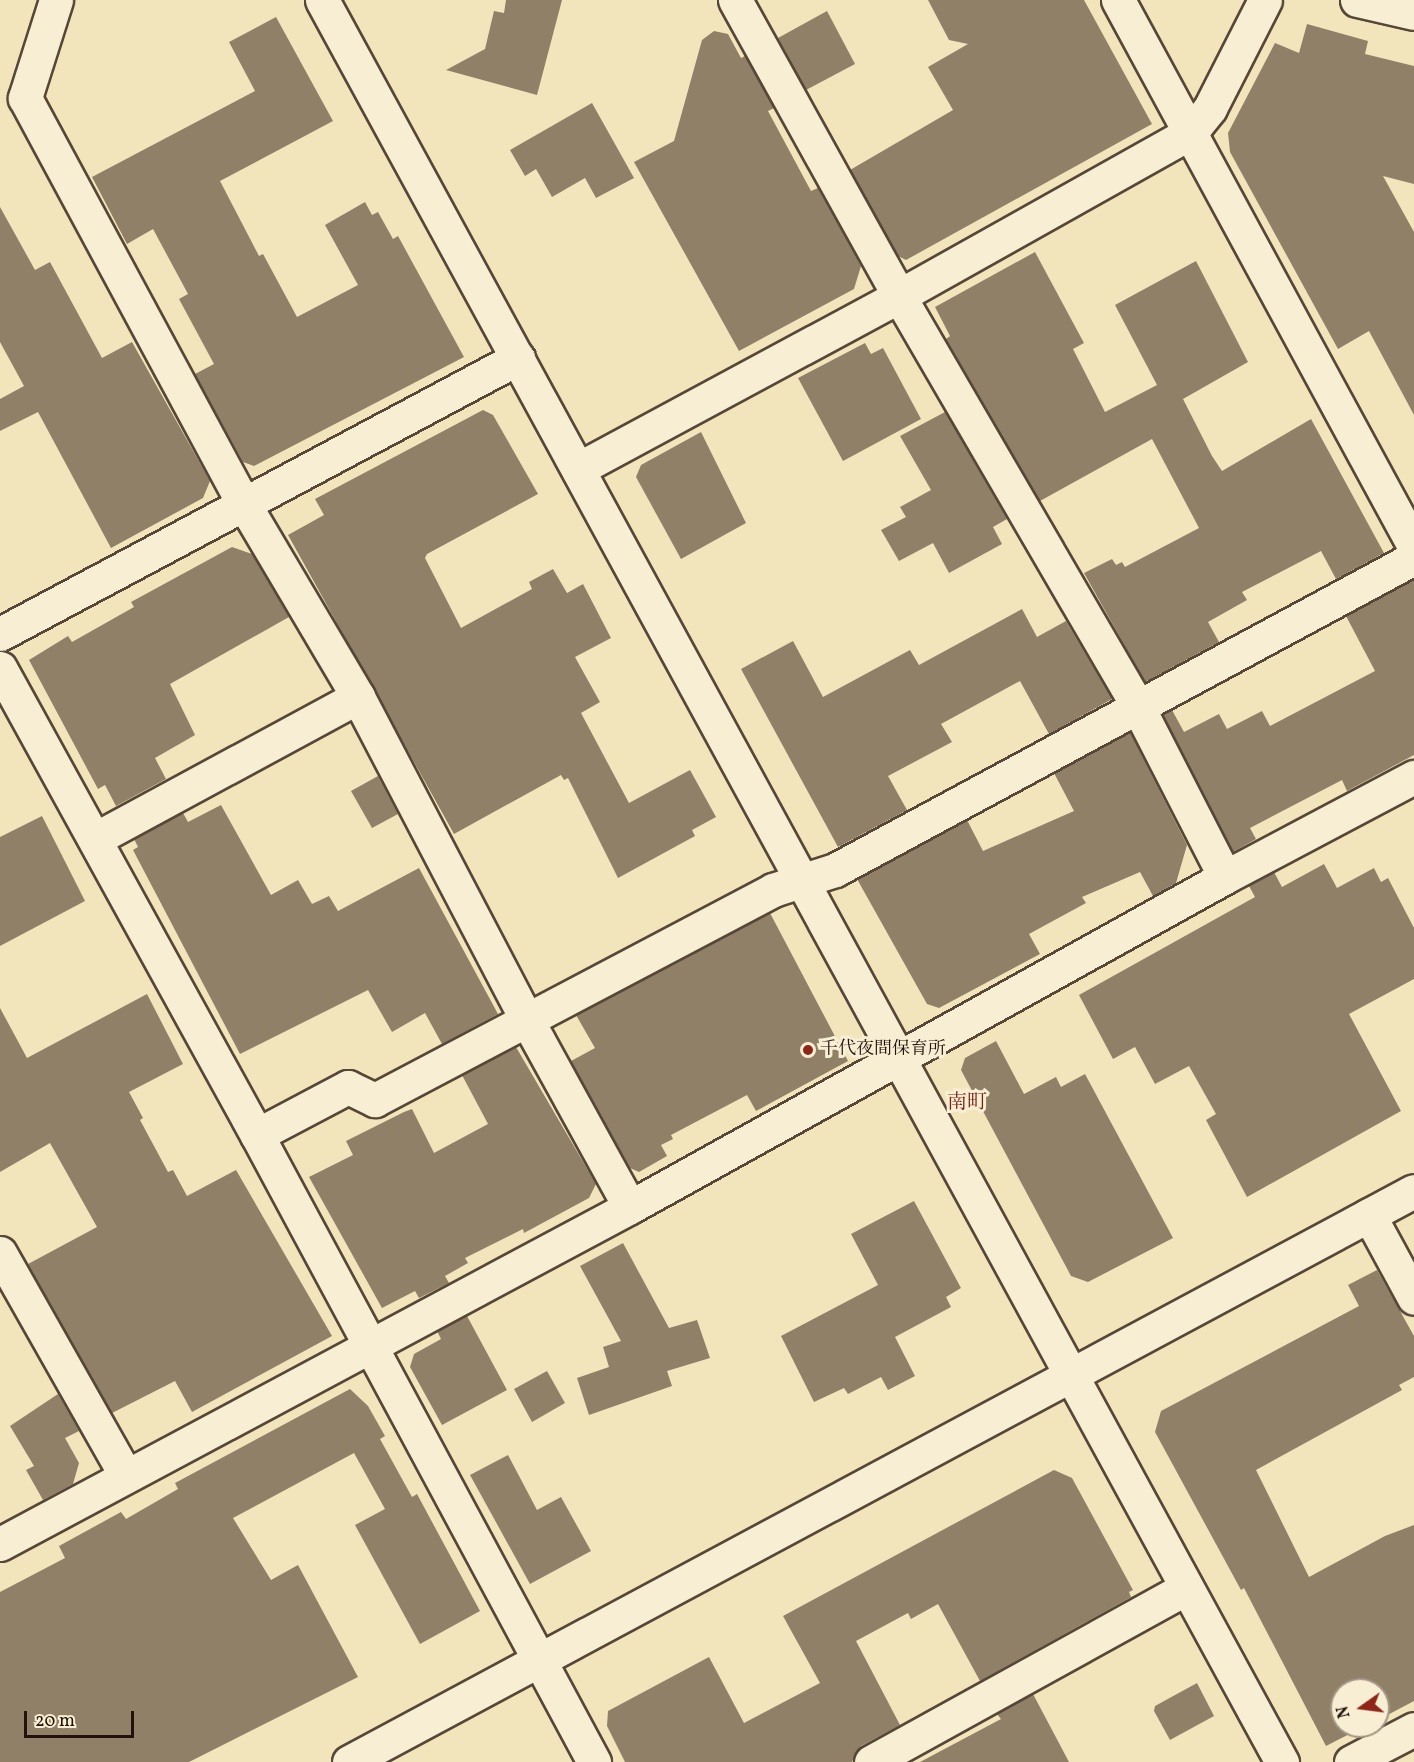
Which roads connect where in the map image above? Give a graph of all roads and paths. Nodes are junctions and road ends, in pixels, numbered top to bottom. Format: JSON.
{"nodes":[{"id":1,"x":56,"y":0,"type":"edge"},
{"id":2,"x":322,"y":0,"type":"edge"},
{"id":3,"x":735,"y":0,"type":"edge"},
{"id":4,"x":1118,"y":0,"type":"edge"},
{"id":5,"x":1265,"y":0,"type":"edge"},
{"id":6,"x":1357,"y":0,"type":"edge"},
{"id":7,"x":1414,"y":13,"type":"edge"},
{"id":8,"x":1190,"y":133,"type":"junction"},
{"id":9,"x":899,"y":296,"type":"junction"},
{"id":10,"x":518,"y":358,"type":"junction"},
{"id":11,"x":578,"y":469,"type":"junction"},
{"id":12,"x":244,"y":504,"type":"junction"},
{"id":13,"x":1414,"y":546,"type":"edge"},
{"id":14,"x":1414,"y":558,"type":"edge"},
{"id":15,"x":0,"y":634,"type":"edge"},
{"id":16,"x":0,"y":668,"type":"edge"},
{"id":17,"x":358,"y":697,"type":"junction"},
{"id":18,"x":1137,"y":705,"type":"junction"},
{"id":19,"x":1414,"y":777,"type":"edge"},
{"id":20,"x":94,"y":839,"type":"junction"},
{"id":21,"x":1225,"y":877,"type":"junction"},
{"id":22,"x":802,"y":881,"type":"junction"},
{"id":23,"x":527,"y":1020,"type":"junction"},
{"id":24,"x":900,"y":1059,"type":"junction"},
{"id":25,"x":257,"y":1135,"type":"junction"},
{"id":26,"x":1414,"y":1191,"type":"edge"},
{"id":27,"x":630,"y":1207,"type":"junction"},
{"id":28,"x":1369,"y":1215,"type":"junction"},
{"id":29,"x":0,"y":1253,"type":"edge"},
{"id":30,"x":1414,"y":1298,"type":"edge"},
{"id":31,"x":368,"y":1345,"type":"junction"},
{"id":32,"x":1073,"y":1378,"type":"junction"},
{"id":33,"x":124,"y":1474,"type":"junction"},
{"id":34,"x":0,"y":1544,"type":"edge"},
{"id":35,"x":1186,"y":1588,"type":"junction"},
{"id":36,"x":540,"y":1657,"type":"junction"},
{"id":37,"x":1414,"y":1729,"type":"edge"},
{"id":38,"x":349,"y":1762,"type":"edge"},
{"id":39,"x":594,"y":1762,"type":"edge"},
{"id":40,"x":871,"y":1762,"type":"edge"},
{"id":41,"x":1282,"y":1762,"type":"edge"},
{"id":42,"x":1351,"y":1762,"type":"edge"}],
"edges":[{"from":1,"to":12,"type":"street"},
{"from":2,"to":10,"type":"street"},
{"from":3,"to":9,"type":"street"},
{"from":4,"to":8,"type":"street"},
{"from":5,"to":8,"type":"street"},
{"from":6,"to":7,"type":"street"},
{"from":8,"to":9,"type":"street"},
{"from":8,"to":13,"type":"street"},
{"from":9,"to":11,"type":"street"},
{"from":9,"to":18,"type":"street"},
{"from":10,"to":11,"type":"street"},
{"from":10,"to":12,"type":"street"},
{"from":11,"to":22,"type":"street"},
{"from":12,"to":15,"type":"street"},
{"from":12,"to":17,"type":"street"},
{"from":14,"to":18,"type":"street"},
{"from":16,"to":20,"type":"street"},
{"from":17,"to":20,"type":"street"},
{"from":17,"to":23,"type":"street"},
{"from":18,"to":21,"type":"street"},
{"from":18,"to":22,"type":"street"},
{"from":19,"to":21,"type":"street"},
{"from":20,"to":25,"type":"street"},
{"from":21,"to":24,"type":"street"},
{"from":22,"to":23,"type":"street"},
{"from":22,"to":24,"type":"street"},
{"from":23,"to":25,"type":"street"},
{"from":23,"to":27,"type":"street"},
{"from":24,"to":27,"type":"street"},
{"from":24,"to":32,"type":"street"},
{"from":25,"to":31,"type":"street"},
{"from":26,"to":28,"type":"street"},
{"from":27,"to":31,"type":"street"},
{"from":28,"to":30,"type":"street"},
{"from":28,"to":32,"type":"street"},
{"from":29,"to":33,"type":"street"},
{"from":31,"to":33,"type":"street"},
{"from":31,"to":36,"type":"street"},
{"from":32,"to":35,"type":"street"},
{"from":32,"to":36,"type":"street"},
{"from":33,"to":34,"type":"street"},
{"from":35,"to":40,"type":"street"},
{"from":35,"to":41,"type":"street"},
{"from":36,"to":38,"type":"street"},
{"from":36,"to":39,"type":"street"},
{"from":37,"to":42,"type":"street"}]}
